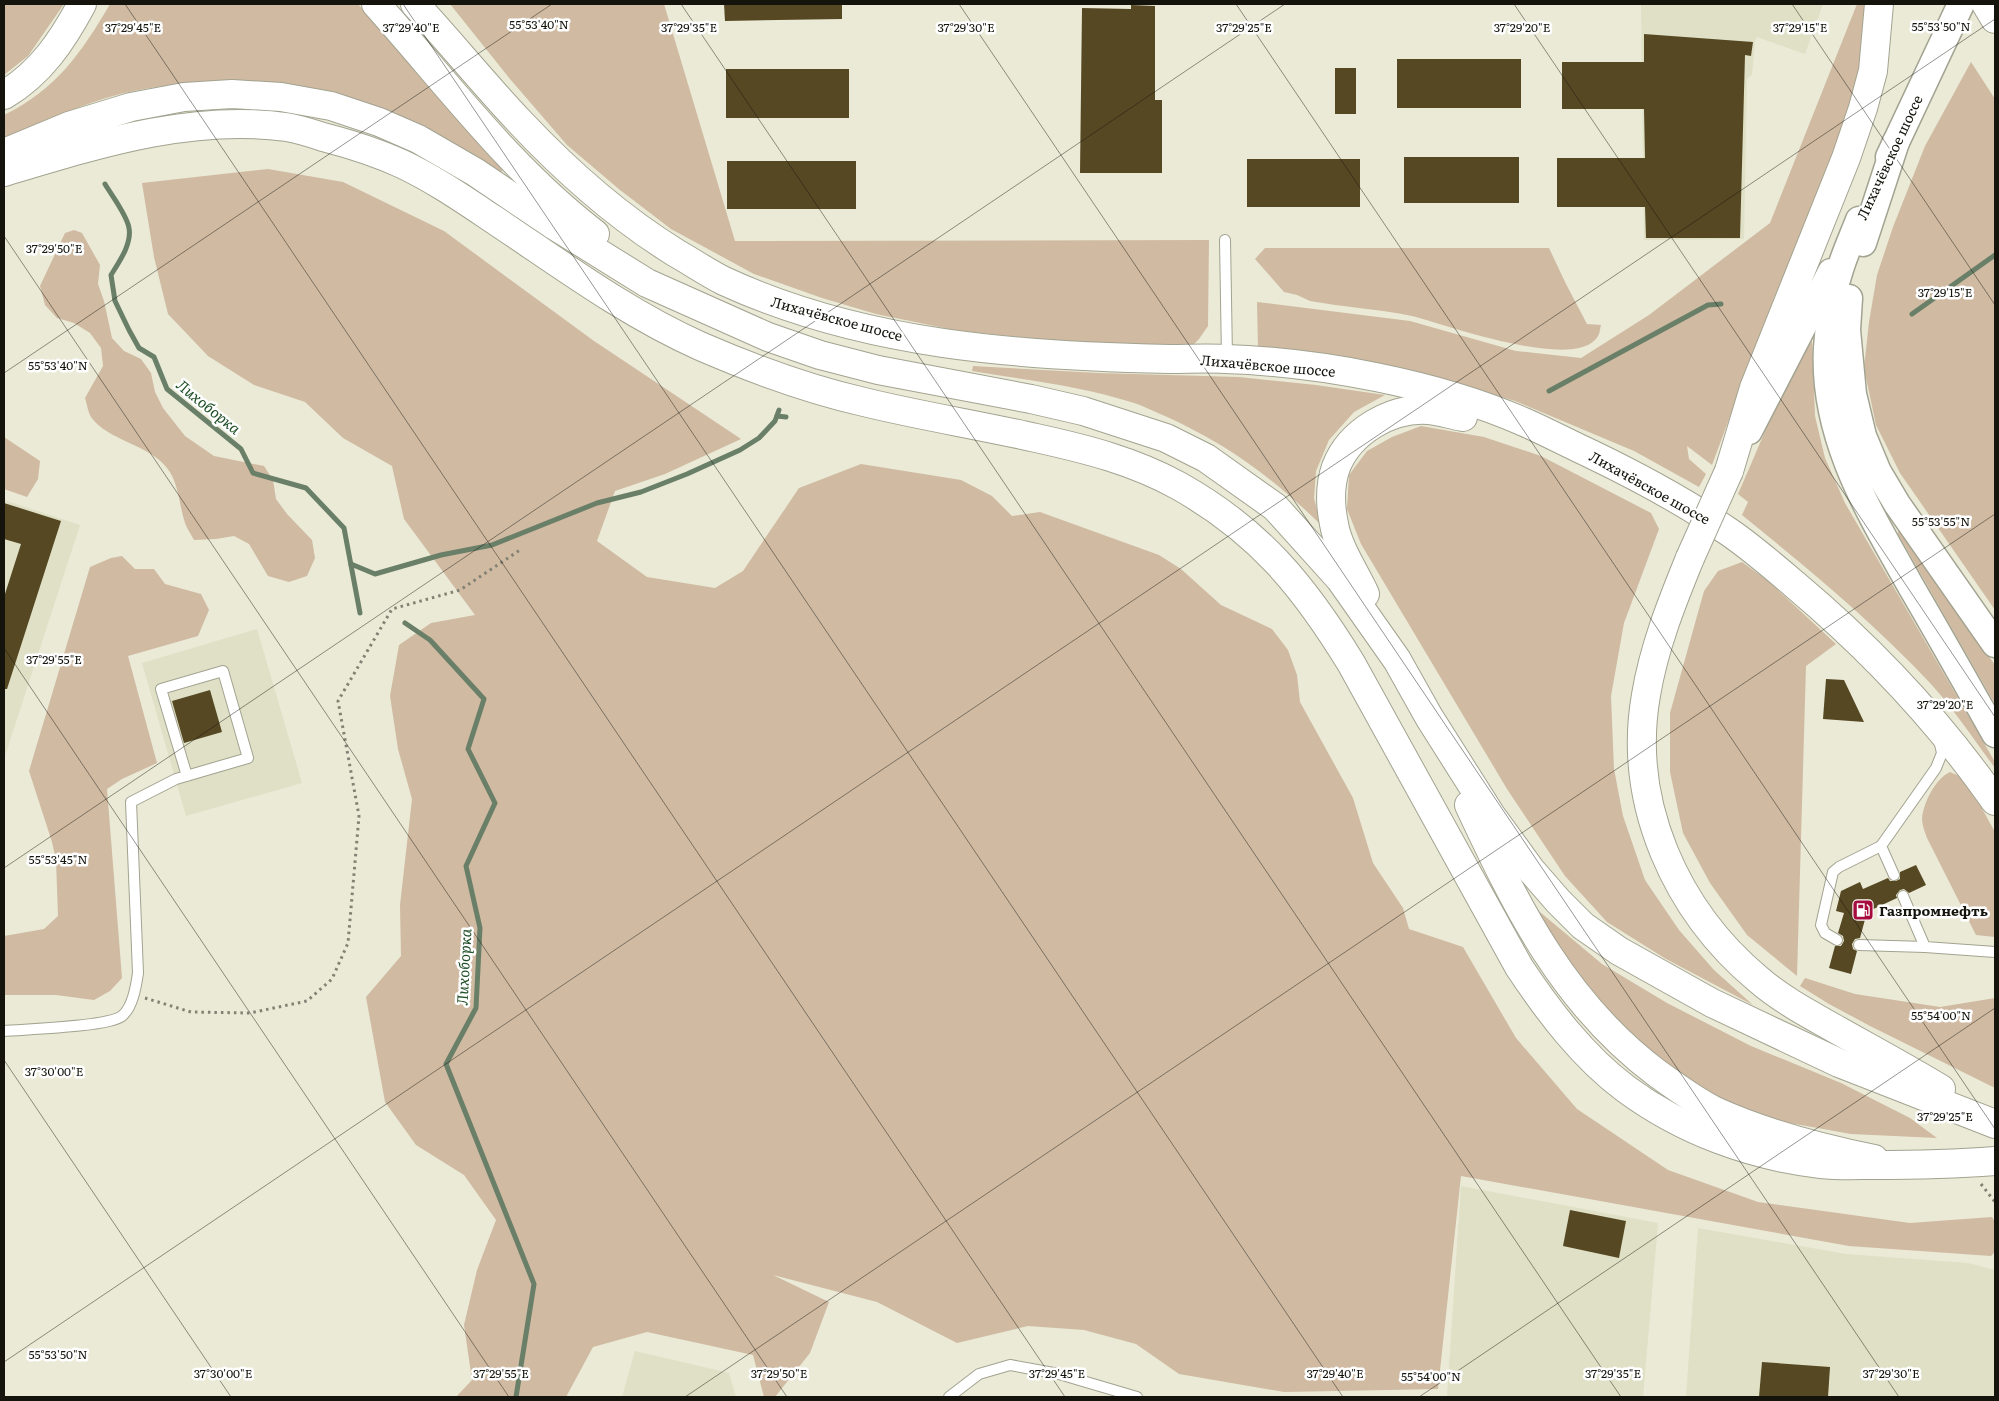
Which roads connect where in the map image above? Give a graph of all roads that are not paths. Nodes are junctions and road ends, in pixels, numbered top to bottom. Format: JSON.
{"nodes":[{"id":1,"x":82,"y":4,"type":"edge"},
{"id":2,"x":376,"y":4,"type":"edge"},
{"id":3,"x":416,"y":4,"type":"edge"},
{"id":4,"x":425,"y":4,"type":"edge"},
{"id":5,"x":1879,"y":4,"type":"edge"},
{"id":6,"x":1961,"y":4,"type":"edge"},
{"id":7,"x":1986,"y":4,"type":"edge"},
{"id":8,"x":1995,"y":19,"type":"edge"},
{"id":9,"x":460,"y":53,"type":"junction"},
{"id":10,"x":4,"y":96,"type":"edge"},
{"id":11,"x":1896,"y":142,"type":"junction"},
{"id":12,"x":4,"y":153,"type":"edge"},
{"id":13,"x":4,"y":172,"type":"edge"},
{"id":14,"x":1859,"y":220,"type":"junction"},
{"id":15,"x":1225,"y":240,"type":"dead end"},
{"id":16,"x":690,"y":301,"type":"junction"},
{"id":17,"x":1227,"y":358,"type":"junction"},
{"id":18,"x":1580,"y":449,"type":"junction"},
{"id":19,"x":1730,"y":469,"type":"junction"},
{"id":20,"x":1995,"y":644,"type":"edge"},
{"id":21,"x":1397,"y":660,"type":"junction"},
{"id":22,"x":1924,"y":712,"type":"junction"},
{"id":23,"x":1429,"y":717,"type":"junction"},
{"id":24,"x":1995,"y":734,"type":"edge"},
{"id":25,"x":186,"y":776,"type":"junction"},
{"id":26,"x":1995,"y":802,"type":"edge"},
{"id":27,"x":1881,"y":846,"type":"junction"},
{"id":28,"x":1894,"y":875,"type":"dead end"},
{"id":29,"x":1903,"y":896,"type":"dead end"},
{"id":30,"x":1837,"y":940,"type":"dead end"},
{"id":31,"x":1859,"y":945,"type":"dead end"},
{"id":32,"x":1925,"y":947,"type":"junction"},
{"id":33,"x":1995,"y":952,"type":"edge"},
{"id":34,"x":4,"y":1031,"type":"edge"},
{"id":35,"x":1995,"y":1122,"type":"edge"},
{"id":36,"x":1900,"y":1165,"type":"junction"},
{"id":37,"x":1986,"y":1170,"type":"edge"},
{"id":38,"x":948,"y":1397,"type":"edge"},
{"id":39,"x":1137,"y":1397,"type":"edge"}],
"edges":[{"from":1,"to":10,"type":"main road"},
{"from":2,"to":16,"type":"main road"},
{"from":3,"to":9,"type":"main road"},
{"from":4,"to":9,"type":"main road"},
{"from":5,"to":19,"type":"main road"},
{"from":6,"to":11,"type":"street","name":"Лихачёвское шоссе"},
{"from":7,"to":8,"type":"main road"},
{"from":9,"to":17,"type":"main road","name":"Лихачёвское шоссе"},
{"from":11,"to":14,"type":"street","name":"Лихачёвское шоссе"},
{"from":11,"to":20,"type":"street"},
{"from":12,"to":16,"type":"main road"},
{"from":13,"to":36,"type":"main road"},
{"from":14,"to":19,"type":"street","name":"Лихачёвское шоссе"},
{"from":14,"to":24,"type":"street"},
{"from":15,"to":17,"type":"lane"},
{"from":16,"to":21,"type":"main road"},
{"from":17,"to":18,"type":"main road","name":"Лихачёвское шоссе"},
{"from":18,"to":21,"type":"main road"},
{"from":18,"to":22,"type":"main road","name":"Лихачёвское шоссе"},
{"from":19,"to":35,"type":"main road","bridge":true},
{"from":21,"to":23,"type":"main road"},
{"from":22,"to":26,"type":"main road","name":"Лихачёвское шоссе"},
{"from":22,"to":27,"type":"lane"},
{"from":23,"to":35,"type":"main road"},
{"from":23,"to":36,"type":"main road"},
{"from":25,"to":25,"type":"lane"},
{"from":25,"to":34,"type":"lane"},
{"from":27,"to":28,"type":"lane"},
{"from":27,"to":30,"type":"lane"},
{"from":29,"to":32,"type":"lane"},
{"from":31,"to":32,"type":"lane"},
{"from":32,"to":33,"type":"lane"},
{"from":36,"to":37,"type":"main road"},
{"from":38,"to":39,"type":"lane"}]}
